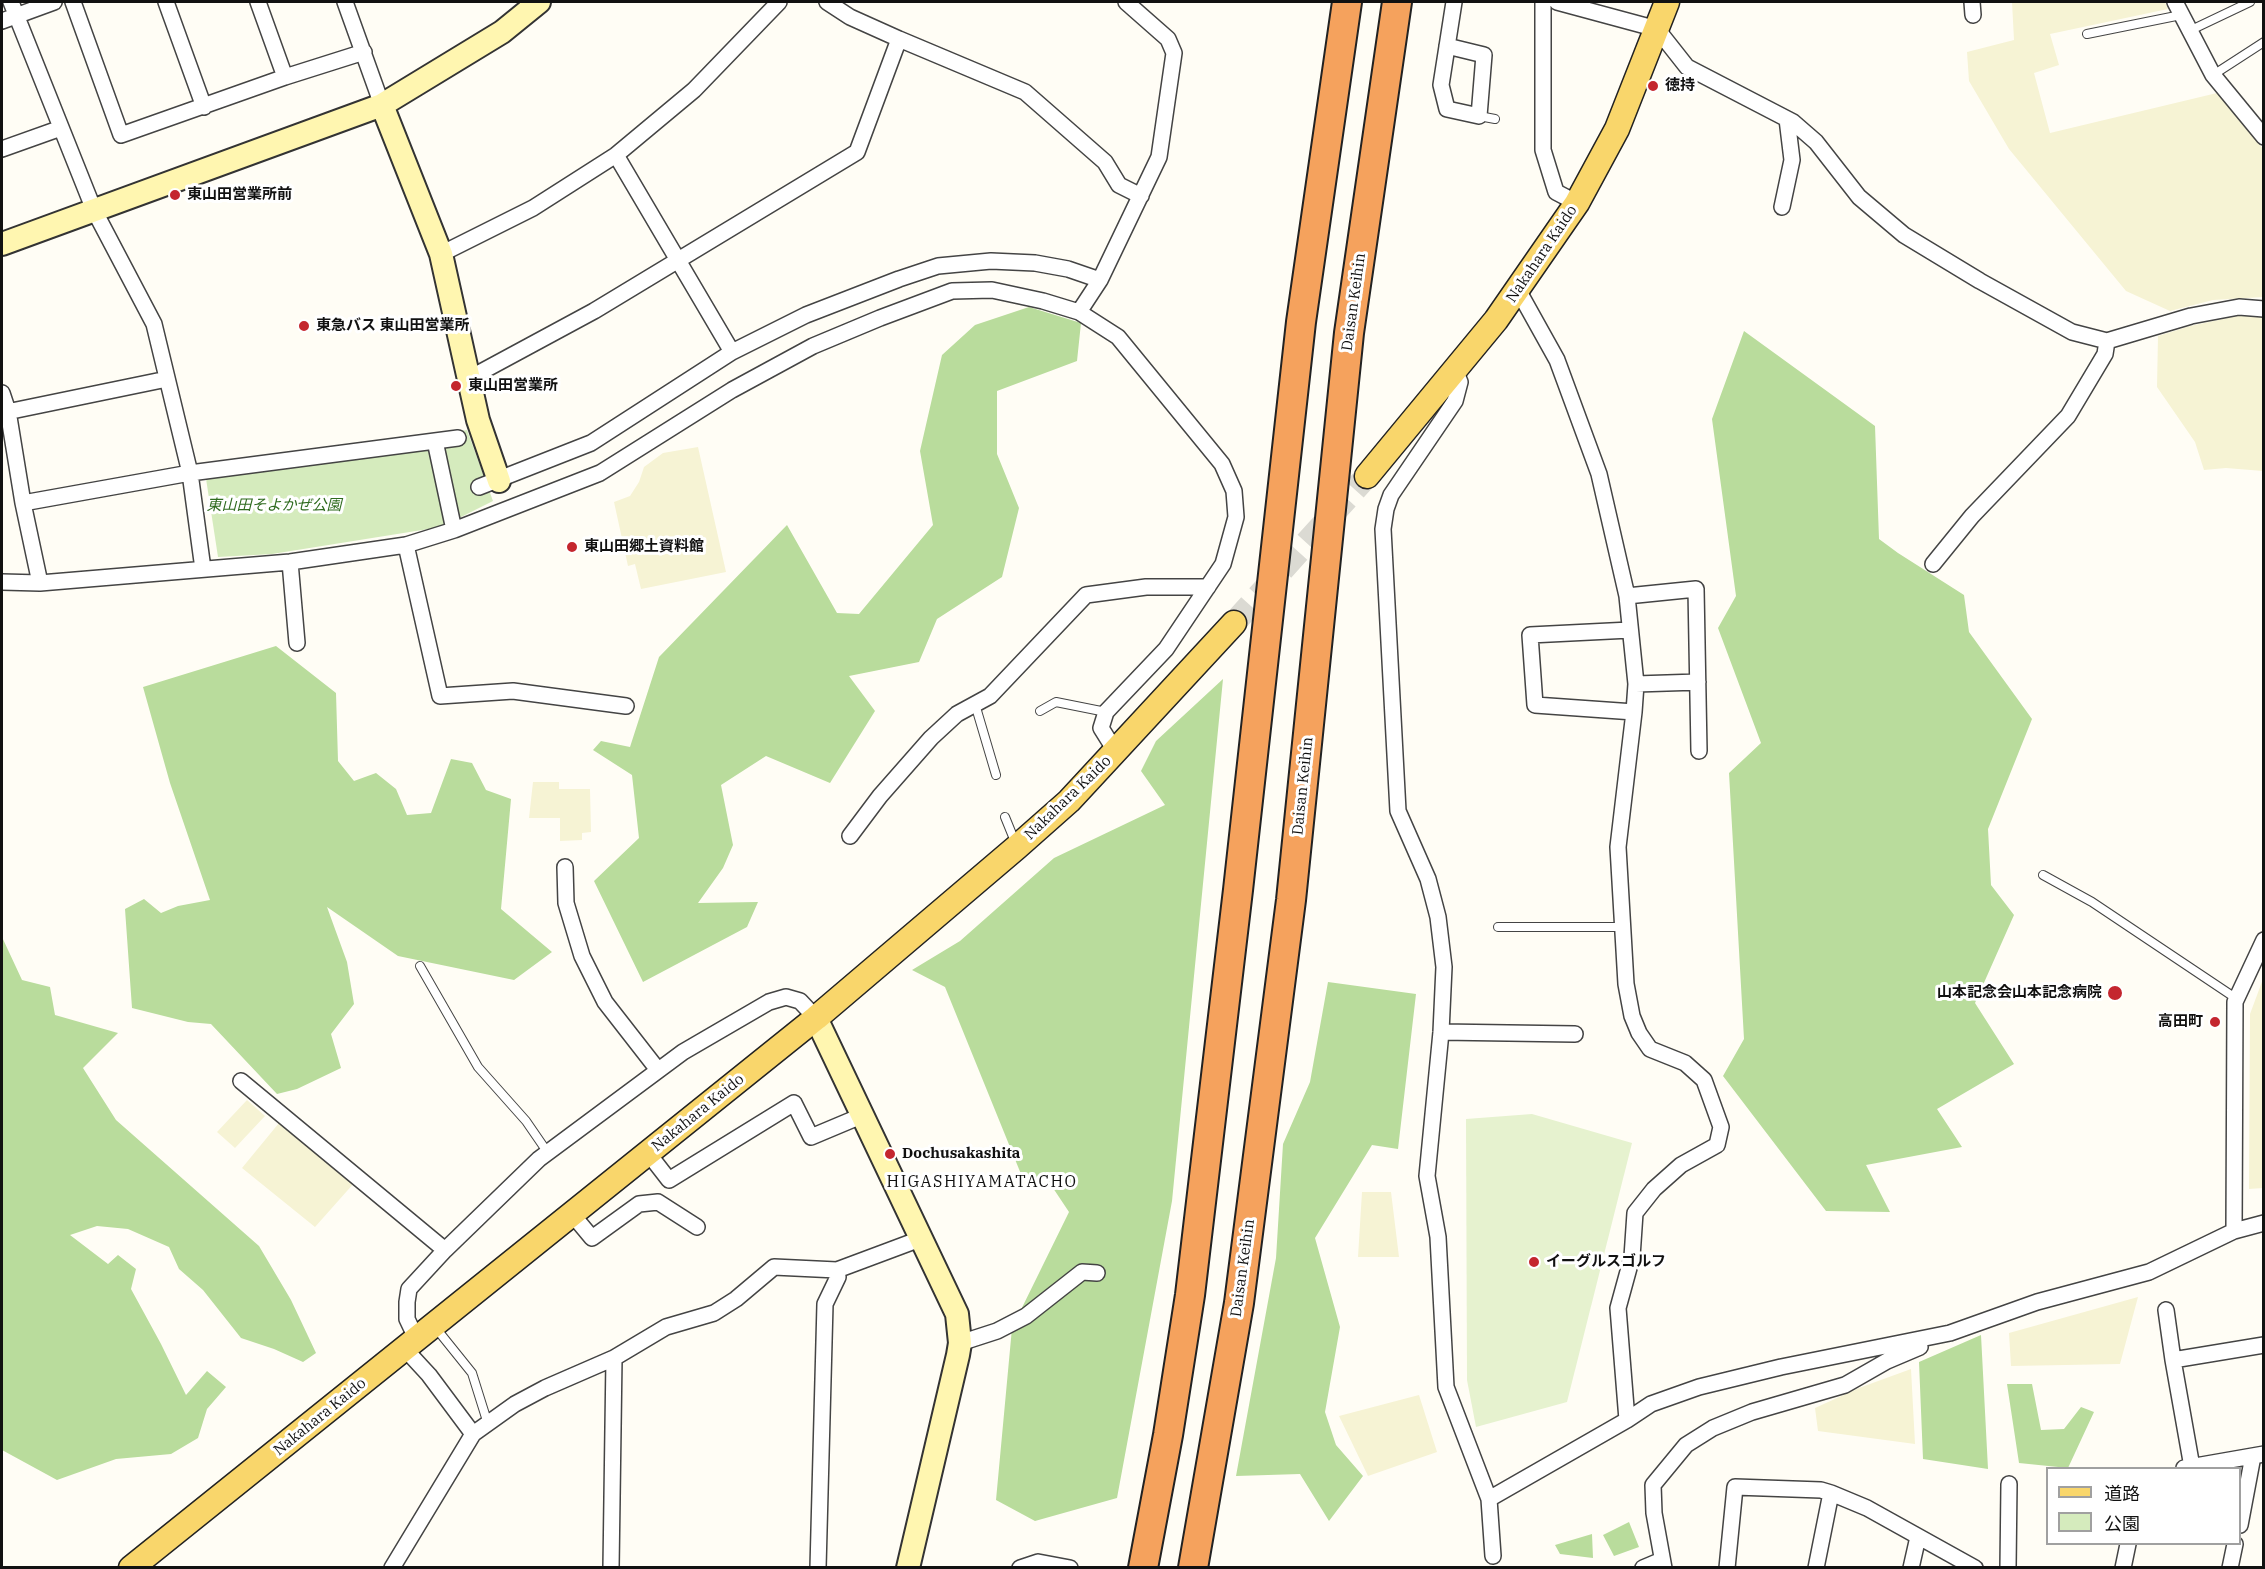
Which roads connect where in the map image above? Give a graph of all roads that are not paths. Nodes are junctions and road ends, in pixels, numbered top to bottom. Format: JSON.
{"nodes":[{"id":1,"x":54,"y":2,"type":"edge"},
{"id":2,"x":73,"y":2,"type":"edge"},
{"id":3,"x":166,"y":2,"type":"edge"},
{"id":4,"x":258,"y":2,"type":"edge"},
{"id":5,"x":345,"y":2,"type":"edge"},
{"id":6,"x":539,"y":2,"type":"edge"},
{"id":7,"x":779,"y":2,"type":"edge"},
{"id":8,"x":827,"y":2,"type":"edge"},
{"id":9,"x":1126,"y":2,"type":"edge"},
{"id":10,"x":1347,"y":2,"type":"edge"},
{"id":11,"x":1397,"y":2,"type":"edge"},
{"id":12,"x":1455,"y":2,"type":"edge"},
{"id":13,"x":1543,"y":2,"type":"edge"},
{"id":14,"x":1557,"y":2,"type":"edge"},
{"id":15,"x":1667,"y":2,"type":"edge"},
{"id":16,"x":2250,"y":2,"type":"edge"},
{"id":17,"x":2178,"y":8,"type":"edge"},
{"id":18,"x":10,"y":12,"type":"edge"},
{"id":19,"x":1657,"y":29,"type":"junction"},
{"id":20,"x":2189,"y":31,"type":"junction"},
{"id":21,"x":2087,"y":33,"type":"dead end"},
{"id":22,"x":899,"y":39,"type":"junction"},
{"id":23,"x":2264,"y":42,"type":"edge"},
{"id":24,"x":1448,"y":46,"type":"junction"},
{"id":25,"x":364,"y":52,"type":"junction"},
{"id":26,"x":2213,"y":75,"type":"junction"},
{"id":27,"x":285,"y":77,"type":"junction"},
{"id":28,"x":382,"y":105,"type":"junction"},
{"id":29,"x":204,"y":107,"type":"junction"},
{"id":30,"x":1479,"y":116,"type":"junction"},
{"id":31,"x":1495,"y":119,"type":"dead end"},
{"id":32,"x":1787,"y":119,"type":"junction"},
{"id":33,"x":61,"y":128,"type":"junction"},
{"id":34,"x":2264,"y":136,"type":"edge"},
{"id":35,"x":2,"y":149,"type":"edge"},
{"id":36,"x":616,"y":155,"type":"junction"},
{"id":37,"x":1142,"y":196,"type":"junction"},
{"id":38,"x":1577,"y":203,"type":"junction"},
{"id":39,"x":1782,"y":207,"type":"dead end"},
{"id":40,"x":94,"y":210,"type":"junction"},
{"id":41,"x":2,"y":244,"type":"edge"},
{"id":42,"x":441,"y":254,"type":"junction"},
{"id":43,"x":677,"y":261,"type":"junction"},
{"id":44,"x":1100,"y":280,"type":"junction"},
{"id":45,"x":1518,"y":291,"type":"junction"},
{"id":46,"x":2264,"y":309,"type":"edge"},
{"id":47,"x":1079,"y":312,"type":"junction"},
{"id":48,"x":2108,"y":341,"type":"junction"},
{"id":49,"x":732,"y":352,"type":"junction"},
{"id":50,"x":1455,"y":368,"type":"junction"},
{"id":51,"x":167,"y":379,"type":"junction"},
{"id":52,"x":468,"y":380,"type":"junction"},
{"id":53,"x":2,"y":393,"type":"edge"},
{"id":54,"x":5,"y":412,"type":"edge"},
{"id":55,"x":458,"y":438,"type":"dead end"},
{"id":56,"x":435,"y":441,"type":"junction"},
{"id":57,"x":190,"y":473,"type":"junction"},
{"id":58,"x":1367,"y":476,"type":"tunnel mouth"},
{"id":59,"x":489,"y":484,"type":"joint"},
{"id":60,"x":23,"y":503,"type":"junction"},
{"id":61,"x":454,"y":530,"type":"junction"},
{"id":62,"x":406,"y":545,"type":"junction"},
{"id":63,"x":290,"y":562,"type":"junction"},
{"id":64,"x":1933,"y":564,"type":"dead end"},
{"id":65,"x":203,"y":569,"type":"junction"},
{"id":66,"x":2,"y":582,"type":"edge"},
{"id":67,"x":40,"y":583,"type":"junction"},
{"id":68,"x":1208,"y":587,"type":"junction"},
{"id":69,"x":1627,"y":596,"type":"junction"},
{"id":70,"x":1234,"y":623,"type":"tunnel mouth"},
{"id":71,"x":1630,"y":630,"type":"junction"},
{"id":72,"x":297,"y":643,"type":"dead end"},
{"id":73,"x":1698,"y":682,"type":"junction"},
{"id":74,"x":1636,"y":684,"type":"junction"},
{"id":75,"x":975,"y":704,"type":"junction"},
{"id":76,"x":626,"y":706,"type":"dead end"},
{"id":77,"x":1040,"y":711,"type":"dead end"},
{"id":78,"x":1106,"y":712,"type":"junction"},
{"id":79,"x":1634,"y":712,"type":"junction"},
{"id":80,"x":1699,"y":751,"type":"dead end"},
{"id":81,"x":1116,"y":752,"type":"junction"},
{"id":82,"x":996,"y":775,"type":"dead end"},
{"id":83,"x":1005,"y":817,"type":"dead end"},
{"id":84,"x":850,"y":836,"type":"dead end"},
{"id":85,"x":1017,"y":847,"type":"junction"},
{"id":86,"x":565,"y":867,"type":"dead end"},
{"id":87,"x":2043,"y":876,"type":"dead end"},
{"id":88,"x":1498,"y":927,"type":"dead end"},
{"id":89,"x":1622,"y":927,"type":"junction"},
{"id":90,"x":2264,"y":940,"type":"edge"},
{"id":91,"x":420,"y":966,"type":"dead end"},
{"id":92,"x":2237,"y":999,"type":"junction"},
{"id":93,"x":816,"y":1018,"type":"junction"},
{"id":94,"x":1441,"y":1032,"type":"junction"},
{"id":95,"x":1575,"y":1034,"type":"dead end"},
{"id":96,"x":658,"y":1070,"type":"junction"},
{"id":97,"x":241,"y":1081,"type":"dead end"},
{"id":98,"x":861,"y":1116,"type":"junction"},
{"id":99,"x":548,"y":1153,"type":"junction"},
{"id":100,"x":648,"y":1153,"type":"junction"},
{"id":101,"x":572,"y":1214,"type":"junction"},
{"id":102,"x":2264,"y":1223,"type":"edge"},
{"id":103,"x":697,"y":1227,"type":"dead end"},
{"id":104,"x":2234,"y":1231,"type":"junction"},
{"id":105,"x":920,"y":1239,"type":"junction"},
{"id":106,"x":445,"y":1250,"type":"junction"},
{"id":107,"x":837,"y":1270,"type":"junction"},
{"id":108,"x":1097,"y":1273,"type":"dead end"},
{"id":109,"x":2166,"y":1310,"type":"dead end"},
{"id":110,"x":1950,"y":1334,"type":"junction"},
{"id":111,"x":419,"y":1338,"type":"junction"},
{"id":112,"x":960,"y":1343,"type":"junction"},
{"id":113,"x":2264,"y":1345,"type":"edge"},
{"id":114,"x":614,"y":1358,"type":"junction"},
{"id":115,"x":2173,"y":1360,"type":"junction"},
{"id":116,"x":1627,"y":1420,"type":"junction"},
{"id":117,"x":488,"y":1424,"type":"junction"},
{"id":118,"x":473,"y":1434,"type":"junction"},
{"id":119,"x":2258,"y":1455,"type":"edge"},
{"id":120,"x":2188,"y":1467,"type":"edge"},
{"id":121,"x":2193,"y":1467,"type":"edge"},
{"id":122,"x":2009,"y":1484,"type":"dead end"},
{"id":123,"x":1831,"y":1493,"type":"junction"},
{"id":124,"x":1489,"y":1499,"type":"junction"},
{"id":125,"x":2241,"y":1521,"type":"edge"},
{"id":126,"x":1918,"y":1537,"type":"junction"},
{"id":127,"x":2128,"y":1545,"type":"edge"},
{"id":128,"x":2235,"y":1545,"type":"edge"},
{"id":129,"x":1493,"y":1556,"type":"dead end"},
{"id":130,"x":1663,"y":1564,"type":"edge"},
{"id":131,"x":131,"y":1568,"type":"edge"},
{"id":132,"x":392,"y":1568,"type":"edge"},
{"id":133,"x":611,"y":1568,"type":"edge"},
{"id":134,"x":818,"y":1568,"type":"edge"},
{"id":135,"x":908,"y":1568,"type":"edge"},
{"id":136,"x":1020,"y":1568,"type":"edge"},
{"id":137,"x":1071,"y":1568,"type":"edge"},
{"id":138,"x":1143,"y":1568,"type":"edge"},
{"id":139,"x":1193,"y":1568,"type":"edge"},
{"id":140,"x":1643,"y":1568,"type":"edge"},
{"id":141,"x":1727,"y":1568,"type":"edge"},
{"id":142,"x":1816,"y":1568,"type":"edge"},
{"id":143,"x":1911,"y":1568,"type":"edge"},
{"id":144,"x":1975,"y":1568,"type":"edge"},
{"id":145,"x":2008,"y":1568,"type":"edge"},
{"id":146,"x":2123,"y":1568,"type":"edge"},
{"id":147,"x":2230,"y":1568,"type":"edge"}],
"edges":[{"from":1,"to":18,"type":"street"},
{"from":2,"to":29,"type":"street"},
{"from":3,"to":29,"type":"street"},
{"from":4,"to":27,"type":"street"},
{"from":5,"to":25,"type":"street"},
{"from":6,"to":28,"type":"street"},
{"from":7,"to":36,"type":"street"},
{"from":8,"to":22,"type":"street"},
{"from":9,"to":37,"type":"street"},
{"from":10,"to":138,"type":"highway"},
{"from":11,"to":139,"type":"highway","name":"Daisan Keihin"},
{"from":12,"to":24,"type":"street"},
{"from":13,"to":38,"type":"street"},
{"from":14,"to":19,"type":"street"},
{"from":15,"to":19,"type":"main road","name":"Nakahara Kaido"},
{"from":16,"to":20,"type":"lane"},
{"from":17,"to":20,"type":"street"},
{"from":17,"to":21,"type":"lane"},
{"from":18,"to":33,"type":"street"},
{"from":19,"to":32,"type":"street"},
{"from":19,"to":38,"type":"main road","name":"Nakahara Kaido"},
{"from":20,"to":26,"type":"street"},
{"from":22,"to":37,"type":"street"},
{"from":22,"to":43,"type":"street"},
{"from":23,"to":26,"type":"lane"},
{"from":24,"to":30,"type":"street"},
{"from":24,"to":30,"type":"street"},
{"from":25,"to":27,"type":"street"},
{"from":25,"to":28,"type":"street"},
{"from":26,"to":34,"type":"street"},
{"from":27,"to":29,"type":"street"},
{"from":28,"to":40,"type":"street"},
{"from":28,"to":42,"type":"street"},
{"from":30,"to":31,"type":"lane"},
{"from":32,"to":39,"type":"street"},
{"from":32,"to":48,"type":"street"},
{"from":33,"to":35,"type":"street"},
{"from":33,"to":40,"type":"street"},
{"from":36,"to":42,"type":"street"},
{"from":36,"to":43,"type":"street"},
{"from":37,"to":44,"type":"street"},
{"from":38,"to":45,"type":"main road","name":"Nakahara Kaido"},
{"from":40,"to":41,"type":"street"},
{"from":40,"to":51,"type":"street"},
{"from":42,"to":52,"type":"street"},
{"from":43,"to":49,"type":"street"},
{"from":43,"to":52,"type":"street"},
{"from":44,"to":47,"type":"street"},
{"from":44,"to":49,"type":"street"},
{"from":45,"to":50,"type":"main road","name":"Nakahara Kaido"},
{"from":45,"to":69,"type":"street"},
{"from":46,"to":48,"type":"street"},
{"from":47,"to":61,"type":"street"},
{"from":47,"to":68,"type":"street"},
{"from":48,"to":64,"type":"street"},
{"from":49,"to":59,"type":"street"},
{"from":50,"to":58,"type":"main road","name":"Nakahara Kaido"},
{"from":50,"to":94,"type":"street"},
{"from":51,"to":54,"type":"street"},
{"from":51,"to":57,"type":"street"},
{"from":52,"to":59,"type":"street"},
{"from":53,"to":54,"type":"street"},
{"from":54,"to":60,"type":"street"},
{"from":55,"to":56,"type":"street"},
{"from":56,"to":57,"type":"street"},
{"from":56,"to":61,"type":"street"},
{"from":57,"to":60,"type":"street"},
{"from":57,"to":65,"type":"street"},
{"from":60,"to":67,"type":"street"},
{"from":61,"to":62,"type":"street"},
{"from":62,"to":63,"type":"street"},
{"from":62,"to":76,"type":"street"},
{"from":63,"to":65,"type":"street"},
{"from":63,"to":72,"type":"street"},
{"from":65,"to":67,"type":"street"},
{"from":66,"to":67,"type":"street"},
{"from":68,"to":75,"type":"street"},
{"from":68,"to":78,"type":"street"},
{"from":69,"to":71,"type":"street"},
{"from":69,"to":73,"type":"street"},
{"from":70,"to":81,"type":"main road","name":"Nakahara Kaido"},
{"from":71,"to":74,"type":"street"},
{"from":71,"to":79,"type":"street"},
{"from":73,"to":74,"type":"street"},
{"from":73,"to":80,"type":"street"},
{"from":74,"to":79,"type":"street"},
{"from":75,"to":82,"type":"lane"},
{"from":75,"to":84,"type":"street"},
{"from":77,"to":78,"type":"lane"},
{"from":78,"to":81,"type":"street"},
{"from":79,"to":89,"type":"street"},
{"from":81,"to":85,"type":"main road","name":"Nakahara Kaido"},
{"from":83,"to":85,"type":"lane"},
{"from":85,"to":93,"type":"main road","name":"Nakahara Kaido"},
{"from":86,"to":96,"type":"street"},
{"from":87,"to":92,"type":"lane"},
{"from":88,"to":89,"type":"lane"},
{"from":89,"to":116,"type":"street"},
{"from":90,"to":92,"type":"street"},
{"from":91,"to":99,"type":"lane"},
{"from":92,"to":104,"type":"street"},
{"from":93,"to":96,"type":"street"},
{"from":93,"to":98,"type":"street"},
{"from":93,"to":100,"type":"main road","name":"Nakahara Kaido"},
{"from":94,"to":95,"type":"street"},
{"from":94,"to":124,"type":"street"},
{"from":96,"to":99,"type":"street"},
{"from":97,"to":106,"type":"street"},
{"from":98,"to":100,"type":"street"},
{"from":98,"to":105,"type":"street"},
{"from":99,"to":106,"type":"street"},
{"from":100,"to":101,"type":"main road","name":"Nakahara Kaido"},
{"from":101,"to":103,"type":"street"},
{"from":101,"to":111,"type":"main road","name":"Nakahara Kaido"},
{"from":102,"to":104,"type":"street"},
{"from":104,"to":110,"type":"street"},
{"from":105,"to":107,"type":"street"},
{"from":105,"to":112,"type":"street"},
{"from":106,"to":111,"type":"street"},
{"from":107,"to":114,"type":"street"},
{"from":107,"to":134,"type":"street"},
{"from":108,"to":112,"type":"street"},
{"from":109,"to":115,"type":"street"},
{"from":110,"to":116,"type":"street"},
{"from":110,"to":130,"type":"street"},
{"from":111,"to":117,"type":"lane"},
{"from":111,"to":118,"type":"street"},
{"from":111,"to":131,"type":"main road","name":"Nakahara Kaido"},
{"from":112,"to":135,"type":"street"},
{"from":113,"to":115,"type":"street"},
{"from":114,"to":117,"type":"street"},
{"from":114,"to":133,"type":"street"},
{"from":115,"to":120,"type":"street"},
{"from":116,"to":124,"type":"street"},
{"from":117,"to":118,"type":"street"},
{"from":118,"to":132,"type":"street"},
{"from":119,"to":121,"type":"street"},
{"from":119,"to":125,"type":"street"},
{"from":122,"to":145,"type":"street"},
{"from":123,"to":126,"type":"street"},
{"from":123,"to":141,"type":"street"},
{"from":123,"to":142,"type":"street"},
{"from":124,"to":129,"type":"street"},
{"from":126,"to":143,"type":"street"},
{"from":126,"to":144,"type":"street"},
{"from":127,"to":146,"type":"street"},
{"from":128,"to":147,"type":"street"},
{"from":130,"to":140,"type":"street"},
{"from":136,"to":137,"type":"street"}]}
